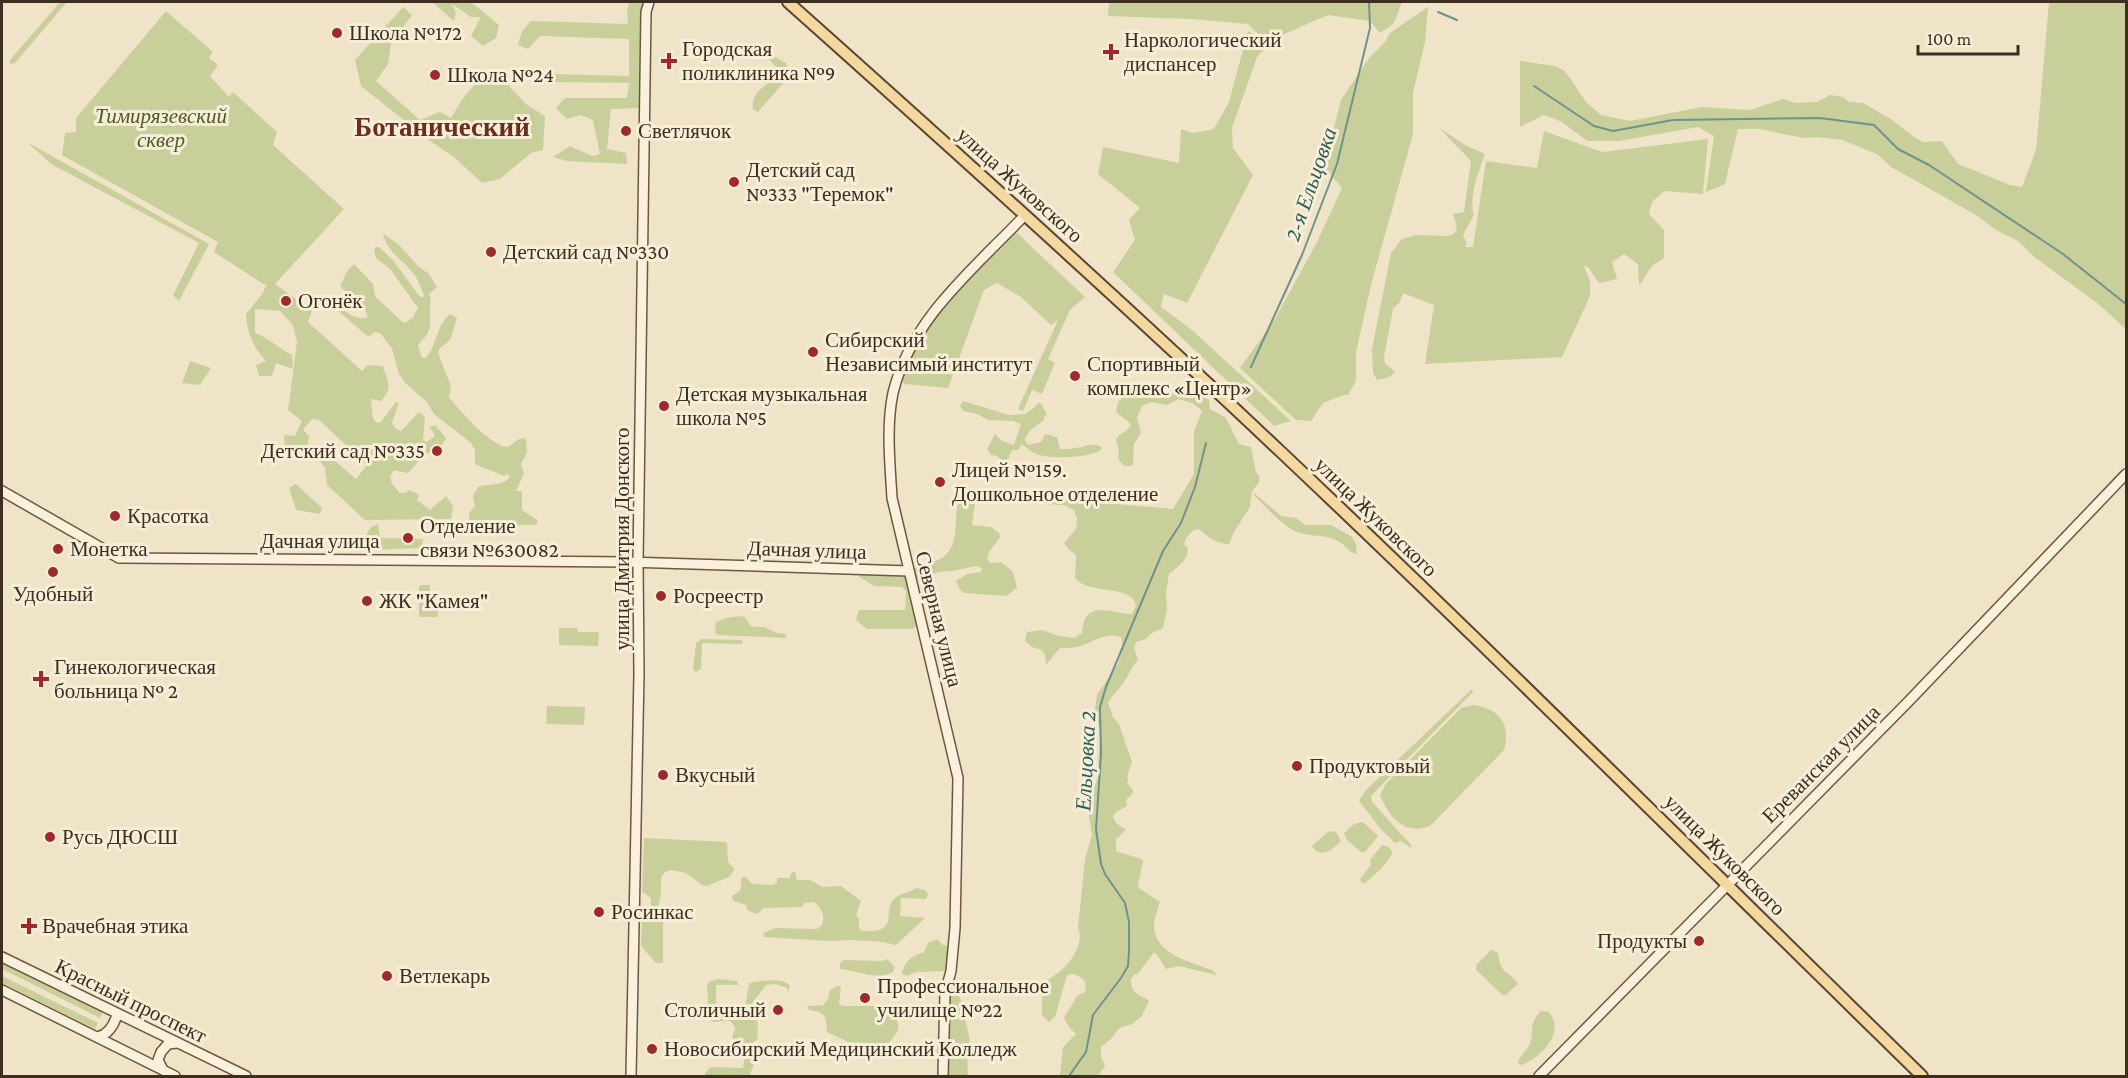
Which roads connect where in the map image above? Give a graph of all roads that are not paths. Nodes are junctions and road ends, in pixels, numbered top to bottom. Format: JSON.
{"nodes":[{"id":1,"x":649,"y":2,"type":"edge"},
{"id":2,"x":788,"y":2,"type":"edge"},
{"id":3,"x":1025,"y":215,"type":"junction"},
{"id":4,"x":2127,"y":474,"type":"edge"},
{"id":5,"x":2,"y":490,"type":"edge"},
{"id":6,"x":638,"y":562,"type":"junction"},
{"id":7,"x":909,"y":571,"type":"junction"},
{"id":8,"x":1728,"y":885,"type":"junction"},
{"id":9,"x":2,"y":957,"type":"edge"},
{"id":10,"x":2,"y":990,"type":"edge"},
{"id":11,"x":117,"y":1014,"type":"junction"},
{"id":12,"x":98,"y":1038,"type":"junction"},
{"id":13,"x":177,"y":1043,"type":"junction"},
{"id":14,"x":163,"y":1071,"type":"junction"},
{"id":15,"x":175,"y":1077,"type":"edge"},
{"id":16,"x":246,"y":1077,"type":"edge"},
{"id":17,"x":631,"y":1077,"type":"edge"},
{"id":18,"x":943,"y":1077,"type":"edge"},
{"id":19,"x":1539,"y":1077,"type":"edge"},
{"id":20,"x":1922,"y":1077,"type":"edge"}],
"edges":[{"from":1,"to":6,"type":"street","name":"улица Дмитрия Донского"},
{"from":2,"to":3,"type":"main road","name":"улица Жуковского"},
{"from":3,"to":7,"type":"street","name":"Северная улица"},
{"from":3,"to":8,"type":"main road","name":"улица Жуковского"},
{"from":4,"to":8,"type":"street","name":"Ереванская улица"},
{"from":5,"to":6,"type":"street","name":"Дачная улица"},
{"from":6,"to":7,"type":"street","name":"Дачная улица"},
{"from":6,"to":17,"type":"street","name":"улица Дмитрия Донского"},
{"from":7,"to":18,"type":"street","name":"Северная улица"},
{"from":8,"to":19,"type":"street","name":"Ереванская улица"},
{"from":8,"to":20,"type":"main road","name":"улица Жуковского"},
{"from":9,"to":11,"type":"street","name":"Красный проспект"},
{"from":10,"to":12,"type":"street"},
{"from":11,"to":12,"type":"street"},
{"from":11,"to":13,"type":"street","name":"Красный проспект"},
{"from":12,"to":14,"type":"street"},
{"from":13,"to":14,"type":"street"},
{"from":13,"to":16,"type":"street","name":"Красный проспект"},
{"from":14,"to":15,"type":"street"}]}
